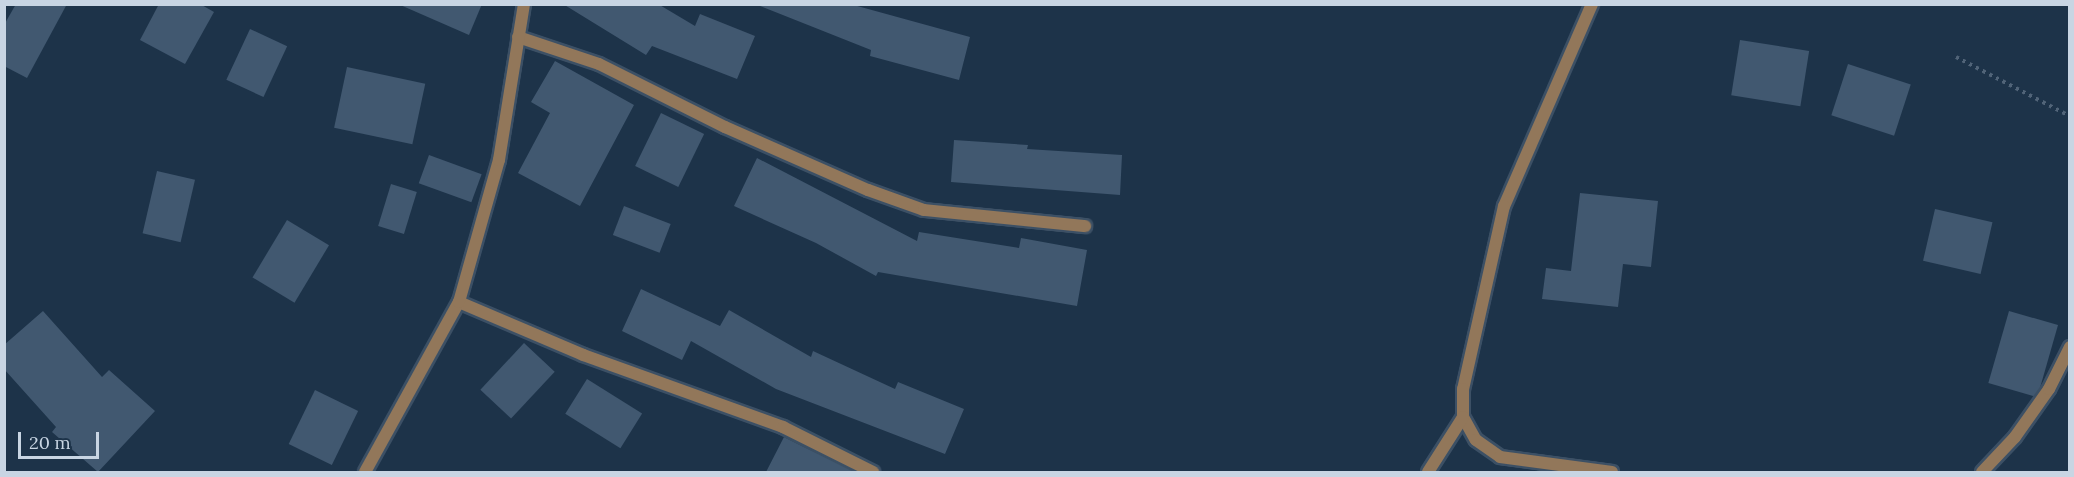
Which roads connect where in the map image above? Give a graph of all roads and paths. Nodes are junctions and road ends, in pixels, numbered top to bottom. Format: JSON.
{"nodes":[{"id":1,"x":524,"y":4,"type":"edge"},
{"id":2,"x":1592,"y":4,"type":"edge"},
{"id":3,"x":518,"y":37,"type":"junction"},
{"id":4,"x":1956,"y":57,"type":"dead end"},
{"id":5,"x":2070,"y":116,"type":"edge"},
{"id":6,"x":1085,"y":226,"type":"dead end"},
{"id":7,"x":459,"y":302,"type":"junction"},
{"id":8,"x":2070,"y":347,"type":"edge"},
{"id":9,"x":1462,"y":417,"type":"junction"},
{"id":10,"x":364,"y":472,"type":"edge"},
{"id":11,"x":873,"y":472,"type":"edge"},
{"id":12,"x":1428,"y":472,"type":"edge"},
{"id":13,"x":1612,"y":472,"type":"edge"},
{"id":14,"x":1984,"y":472,"type":"edge"}],
"edges":[{"from":1,"to":3,"type":"street"},
{"from":2,"to":9,"type":"street"},
{"from":3,"to":6,"type":"street"},
{"from":3,"to":7,"type":"street"},
{"from":4,"to":5,"type":"path"},
{"from":7,"to":10,"type":"street"},
{"from":7,"to":11,"type":"street"},
{"from":8,"to":14,"type":"street"},
{"from":9,"to":12,"type":"street"},
{"from":9,"to":13,"type":"street"}]}
